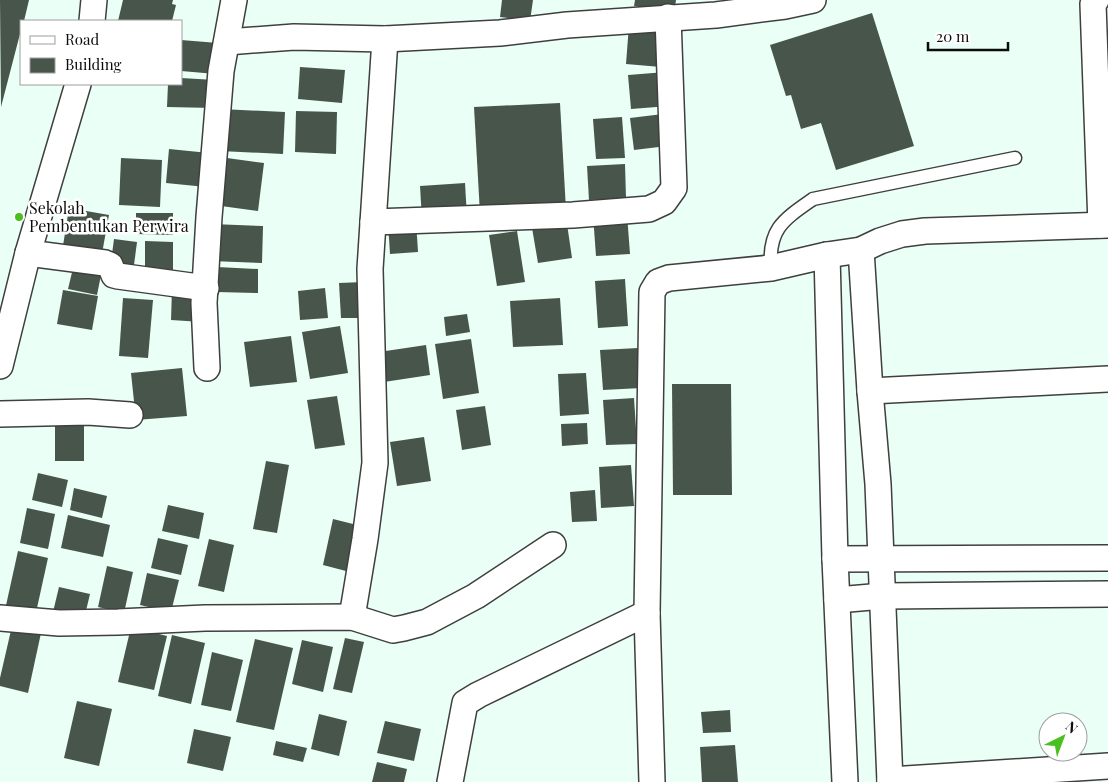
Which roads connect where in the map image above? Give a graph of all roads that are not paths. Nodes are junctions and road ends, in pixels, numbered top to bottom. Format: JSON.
{"nodes":[{"id":1,"x":94,"y":0,"type":"edge"},
{"id":2,"x":234,"y":0,"type":"edge"},
{"id":3,"x":813,"y":0,"type":"edge"},
{"id":4,"x":1096,"y":0,"type":"edge"},
{"id":5,"x":668,"y":17,"type":"junction"},
{"id":6,"x":92,"y":20,"type":"edge"},
{"id":7,"x":385,"y":39,"type":"junction"},
{"id":8,"x":227,"y":42,"type":"junction"},
{"id":9,"x":78,"y":85,"type":"edge"},
{"id":10,"x":1015,"y":158,"type":"dead end"},
{"id":11,"x":373,"y":222,"type":"junction"},
{"id":12,"x":1105,"y":225,"type":"edge"},
{"id":13,"x":861,"y":250,"type":"junction"},
{"id":14,"x":28,"y":253,"type":"junction"},
{"id":15,"x":827,"y":255,"type":"junction"},
{"id":16,"x":771,"y":268,"type":"junction"},
{"id":17,"x":206,"y":288,"type":"junction"},
{"id":18,"x":0,"y":366,"type":"edge"},
{"id":19,"x":207,"y":368,"type":"dead end"},
{"id":20,"x":1108,"y":379,"type":"edge"},
{"id":21,"x":870,"y":391,"type":"junction"},
{"id":22,"x":0,"y":414,"type":"edge"},
{"id":23,"x":130,"y":415,"type":"dead end"},
{"id":24,"x":553,"y":545,"type":"dead end"},
{"id":25,"x":881,"y":558,"type":"junction"},
{"id":26,"x":1108,"y":558,"type":"edge"},
{"id":27,"x":835,"y":559,"type":"junction"},
{"id":28,"x":1108,"y":594,"type":"edge"},
{"id":29,"x":883,"y":596,"type":"junction"},
{"id":30,"x":837,"y":600,"type":"junction"},
{"id":31,"x":647,"y":613,"type":"junction"},
{"id":32,"x":352,"y":617,"type":"junction"},
{"id":33,"x":0,"y":618,"type":"edge"},
{"id":34,"x":1108,"y":766,"type":"edge"},
{"id":35,"x":890,"y":781,"type":"edge"},
{"id":36,"x":450,"y":782,"type":"edge"},
{"id":37,"x":652,"y":782,"type":"edge"},
{"id":38,"x":845,"y":782,"type":"edge"}],
"edges":[{"from":1,"to":6,"type":"street"},
{"from":2,"to":8,"type":"street"},
{"from":3,"to":5,"type":"street"},
{"from":4,"to":12,"type":"street"},
{"from":5,"to":7,"type":"street"},
{"from":5,"to":11,"type":"street"},
{"from":7,"to":8,"type":"street"},
{"from":7,"to":11,"type":"street"},
{"from":8,"to":17,"type":"street"},
{"from":9,"to":14,"type":"street"},
{"from":10,"to":16,"type":"lane"},
{"from":11,"to":32,"type":"street"},
{"from":12,"to":13,"type":"street"},
{"from":13,"to":15,"type":"street"},
{"from":13,"to":21,"type":"street"},
{"from":14,"to":17,"type":"street"},
{"from":14,"to":18,"type":"street"},
{"from":15,"to":16,"type":"street"},
{"from":15,"to":27,"type":"street"},
{"from":16,"to":31,"type":"street"},
{"from":17,"to":19,"type":"street"},
{"from":20,"to":21,"type":"street"},
{"from":21,"to":25,"type":"street"},
{"from":22,"to":23,"type":"street"},
{"from":24,"to":32,"type":"street"},
{"from":25,"to":26,"type":"street"},
{"from":25,"to":27,"type":"street"},
{"from":25,"to":29,"type":"street"},
{"from":27,"to":30,"type":"street"},
{"from":28,"to":29,"type":"street"},
{"from":29,"to":30,"type":"street"},
{"from":29,"to":35,"type":"street"},
{"from":30,"to":38,"type":"street"},
{"from":31,"to":36,"type":"street"},
{"from":31,"to":37,"type":"street"},
{"from":32,"to":33,"type":"street"},
{"from":34,"to":35,"type":"street"}]}
